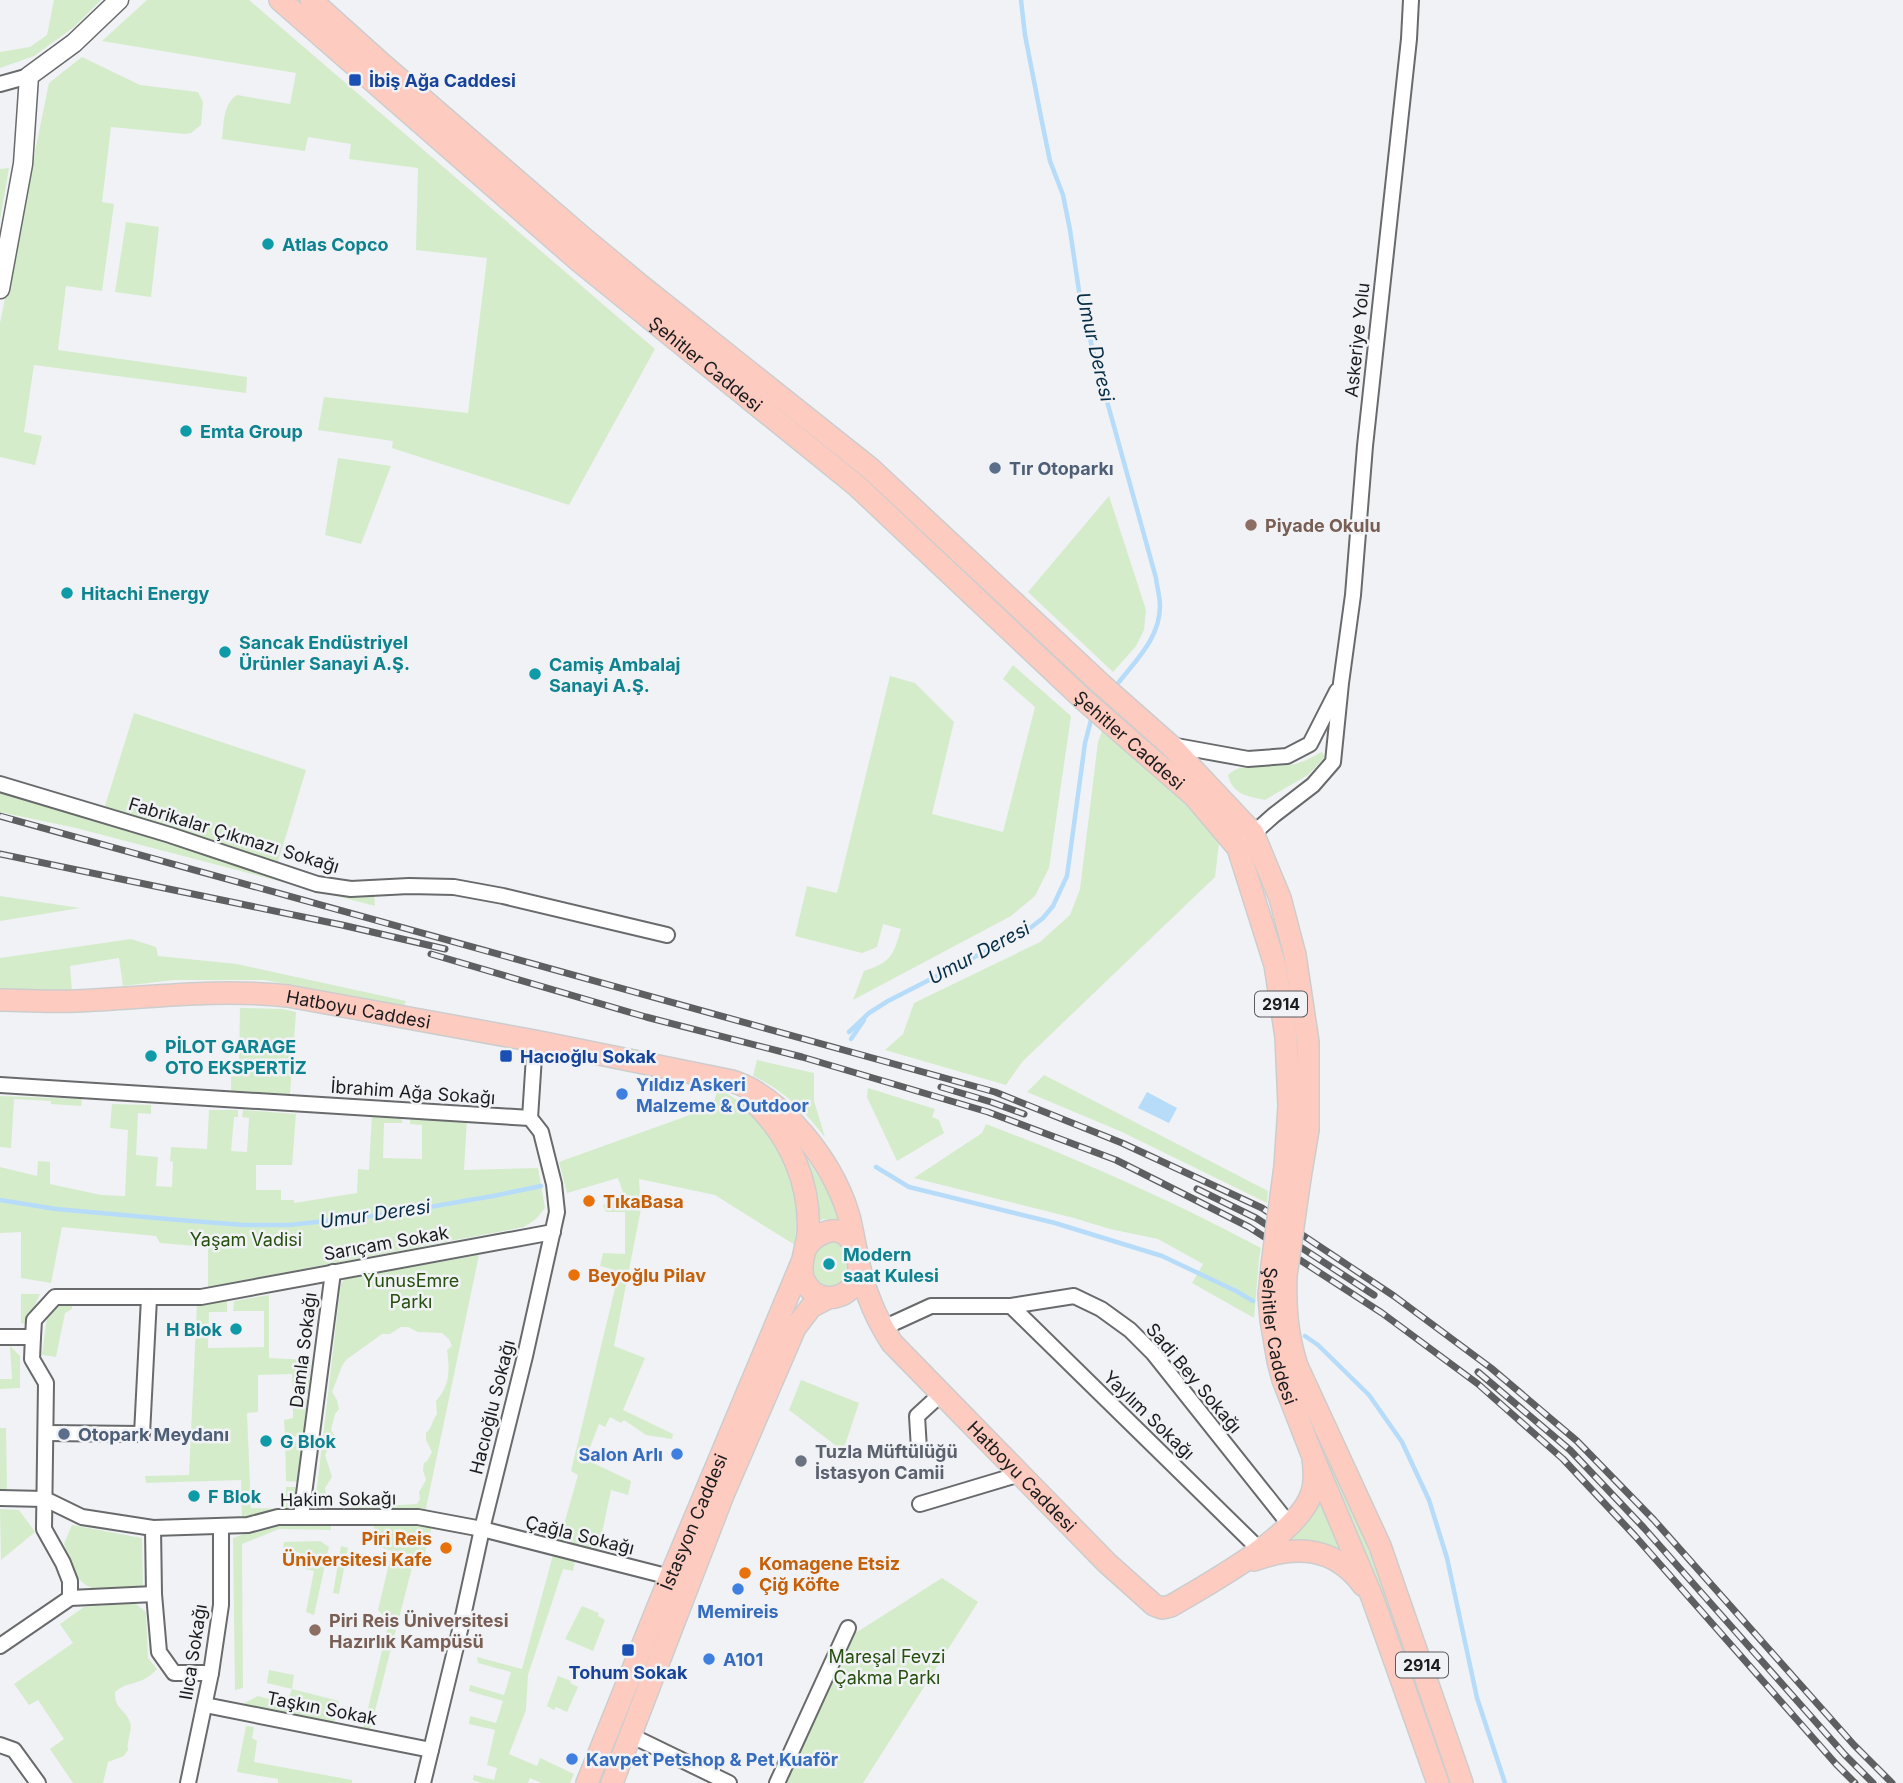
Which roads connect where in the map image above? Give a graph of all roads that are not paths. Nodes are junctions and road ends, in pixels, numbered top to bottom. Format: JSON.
{"nodes":[{"id":1,"x":119,"y":0,"type":"edge"},
{"id":2,"x":279,"y":0,"type":"edge"},
{"id":3,"x":312,"y":0,"type":"edge"},
{"id":4,"x":1411,"y":0,"type":"edge"},
{"id":5,"x":29,"y":76,"type":"junction"},
{"id":6,"x":0,"y":84,"type":"edge"},
{"id":7,"x":0,"y":289,"type":"edge"},
{"id":8,"x":1341,"y":683,"type":"junction"},
{"id":9,"x":1170,"y":745,"type":"junction"},
{"id":10,"x":0,"y":784,"type":"edge"},
{"id":11,"x":1246,"y":840,"type":"junction"},
{"id":12,"x":667,"y":935,"type":"dead end"},
{"id":13,"x":0,"y":1000,"type":"edge"},
{"id":14,"x":535,"y":1041,"type":"junction"},
{"id":15,"x":712,"y":1077,"type":"junction"},
{"id":16,"x":0,"y":1085,"type":"edge"},
{"id":17,"x":530,"y":1118,"type":"junction"},
{"id":18,"x":553,"y":1232,"type":"junction"},
{"id":19,"x":804,"y":1256,"type":"junction"},
{"id":20,"x":857,"y":1256,"type":"junction"},
{"id":21,"x":1279,"y":1270,"type":"junction"},
{"id":22,"x":333,"y":1272,"type":"junction"},
{"id":23,"x":830,"y":1297,"type":"junction"},
{"id":24,"x":149,"y":1298,"type":"junction"},
{"id":25,"x":1011,"y":1306,"type":"junction"},
{"id":26,"x":883,"y":1328,"type":"junction"},
{"id":27,"x":0,"y":1337,"type":"edge"},
{"id":28,"x":33,"y":1337,"type":"junction"},
{"id":29,"x":898,"y":1350,"type":"junction"},
{"id":30,"x":1305,"y":1384,"type":"junction"},
{"id":31,"x":942,"y":1394,"type":"junction"},
{"id":32,"x":1291,"y":1403,"type":"junction"},
{"id":33,"x":46,"y":1433,"type":"junction"},
{"id":34,"x":919,"y":1449,"type":"dead end"},
{"id":35,"x":1313,"y":1457,"type":"junction"},
{"id":36,"x":1020,"y":1474,"type":"junction"},
{"id":37,"x":0,"y":1498,"type":"edge"},
{"id":38,"x":45,"y":1499,"type":"junction"},
{"id":39,"x":920,"y":1504,"type":"dead end"},
{"id":40,"x":301,"y":1517,"type":"junction"},
{"id":41,"x":1289,"y":1524,"type":"junction"},
{"id":42,"x":221,"y":1526,"type":"junction"},
{"id":43,"x":153,"y":1528,"type":"junction"},
{"id":44,"x":482,"y":1530,"type":"junction"},
{"id":45,"x":1260,"y":1550,"type":"junction"},
{"id":46,"x":1236,"y":1567,"type":"junction"},
{"id":47,"x":670,"y":1577,"type":"junction"},
{"id":48,"x":154,"y":1594,"type":"junction"},
{"id":49,"x":1372,"y":1597,"type":"junction"},
{"id":50,"x":70,"y":1598,"type":"junction"},
{"id":51,"x":848,"y":1628,"type":"dead end"},
{"id":52,"x":0,"y":1646,"type":"edge"},
{"id":53,"x":211,"y":1673,"type":"junction"},
{"id":54,"x":205,"y":1704,"type":"junction"},
{"id":55,"x":630,"y":1735,"type":"junction"},
{"id":56,"x":0,"y":1745,"type":"edge"},
{"id":57,"x":431,"y":1750,"type":"junction"},
{"id":58,"x":37,"y":1783,"type":"edge"},
{"id":59,"x":188,"y":1783,"type":"edge"},
{"id":60,"x":423,"y":1783,"type":"edge"},
{"id":61,"x":587,"y":1783,"type":"edge"},
{"id":62,"x":612,"y":1783,"type":"edge"},
{"id":63,"x":729,"y":1783,"type":"edge"},
{"id":64,"x":777,"y":1783,"type":"edge"},
{"id":65,"x":1438,"y":1783,"type":"edge"},
{"id":66,"x":1462,"y":1783,"type":"edge"}],
"edges":[{"from":1,"to":5,"type":"street"},
{"from":2,"to":11,"type":"main road","name":"Şehitler Caddesi"},
{"from":3,"to":9,"type":"main road","name":"Şehitler Caddesi"},
{"from":4,"to":8,"type":"street","name":"Askeriye Yolu"},
{"from":5,"to":6,"type":"street"},
{"from":5,"to":7,"type":"street"},
{"from":8,"to":9,"type":"street"},
{"from":8,"to":11,"type":"street","name":"Askeriye Yolu"},
{"from":9,"to":11,"type":"main road","name":"Şehitler Caddesi"},
{"from":10,"to":12,"type":"street","name":"Fabrikalar Çıkmazı Sokağı"},
{"from":11,"to":21,"type":"main road","name":"Şehitler Caddesi","number":"2914","bridge":true},
{"from":13,"to":14,"type":"main road","name":"Hatboyu Caddesi"},
{"from":14,"to":15,"type":"main road","name":"Hatboyu Caddesi"},
{"from":14,"to":17,"type":"street"},
{"from":15,"to":19,"type":"main road","name":"Hatboyu Caddesi"},
{"from":15,"to":20,"type":"main road","name":"Hatboyu Caddesi"},
{"from":16,"to":17,"type":"street","name":"İbrahim Ağa Sokağı"},
{"from":17,"to":18,"type":"street","name":"Hacıoğlu Sokağı"},
{"from":18,"to":22,"type":"street","name":"Sarıçam Sokak"},
{"from":18,"to":44,"type":"street","name":"Hacıoğlu Sokağı"},
{"from":19,"to":20,"type":"main road","name":"Hatboyu Caddesi"},
{"from":19,"to":23,"type":"main road","name":"Hatboyu Caddesi"},
{"from":19,"to":47,"type":"main road","name":"İstasyon Caddesi"},
{"from":20,"to":23,"type":"main road","name":"Hatboyu Caddesi"},
{"from":20,"to":26,"type":"main road","name":"Hatboyu Caddesi"},
{"from":21,"to":30,"type":"main road","name":"Şehitler Caddesi","number":"2914"},
{"from":21,"to":32,"type":"main road","name":"Şehitler Caddesi","number":"2914"},
{"from":22,"to":24,"type":"street","name":"Sarıçam Sokak"},
{"from":22,"to":40,"type":"street","name":"Damla Sokağı"},
{"from":23,"to":29,"type":"main road"},
{"from":23,"to":55,"type":"main road","name":"İstasyon Caddesi"},
{"from":24,"to":28,"type":"street","name":"Sarıçam Sokak"},
{"from":24,"to":33,"type":"street"},
{"from":25,"to":26,"type":"street","name":"Sadi Bey Sokağı"},
{"from":25,"to":41,"type":"street","name":"Sadi Bey Sokağı"},
{"from":25,"to":45,"type":"street","name":"Yaylım Sokağı"},
{"from":26,"to":29,"type":"main road","name":"Hatboyu Caddesi"},
{"from":27,"to":28,"type":"street"},
{"from":28,"to":33,"type":"street"},
{"from":29,"to":31,"type":"main road","name":"Hatboyu Caddesi"},
{"from":30,"to":32,"type":"main road"},
{"from":30,"to":66,"type":"main road","name":"Şehitler Caddesi","number":"2914"},
{"from":31,"to":34,"type":"street"},
{"from":31,"to":36,"type":"main road","name":"Hatboyu Caddesi"},
{"from":32,"to":35,"type":"main road","name":"Şehitler Caddesi","number":"2914"},
{"from":33,"to":38,"type":"street"},
{"from":35,"to":41,"type":"main road","name":"Hatboyu Caddesi"},
{"from":35,"to":49,"type":"main road","name":"Şehitler Caddesi","number":"2914"},
{"from":36,"to":39,"type":"street"},
{"from":36,"to":46,"type":"main road","name":"Hatboyu Caddesi"},
{"from":37,"to":38,"type":"street"},
{"from":38,"to":43,"type":"street","name":"Hakim Sokağı"},
{"from":38,"to":50,"type":"street"},
{"from":40,"to":42,"type":"street","name":"Hakim Sokağı"},
{"from":40,"to":44,"type":"street","name":"Hakim Sokağı"},
{"from":41,"to":45,"type":"main road","name":"Hatboyu Caddesi"},
{"from":42,"to":43,"type":"street","name":"Hakim Sokağı"},
{"from":42,"to":53,"type":"street","name":"Ilıca Sokağı"},
{"from":43,"to":48,"type":"street"},
{"from":44,"to":47,"type":"street","name":"Çağla Sokağı"},
{"from":44,"to":57,"type":"street","name":"Hacıoğlu Sokağı"},
{"from":45,"to":46,"type":"main road","name":"Hatboyu Caddesi"},
{"from":46,"to":49,"type":"main road","name":"Hatboyu Caddesi"},
{"from":47,"to":61,"type":"main road","name":"İstasyon Caddesi"},
{"from":48,"to":50,"type":"street"},
{"from":48,"to":53,"type":"street"},
{"from":49,"to":65,"type":"main road","name":"Şehitler Caddesi","number":"2914"},
{"from":50,"to":52,"type":"street"},
{"from":51,"to":64,"type":"street"},
{"from":53,"to":54,"type":"street","name":"Ilıca Sokağı"},
{"from":54,"to":57,"type":"street","name":"Taşkın Sokak"},
{"from":54,"to":59,"type":"street","name":"Ilıca Sokağı"},
{"from":55,"to":62,"type":"main road","name":"İstasyon Caddesi"},
{"from":55,"to":63,"type":"street"},
{"from":56,"to":58,"type":"street"},
{"from":57,"to":60,"type":"street","name":"Hacıoğlu Sokağı"}]}
